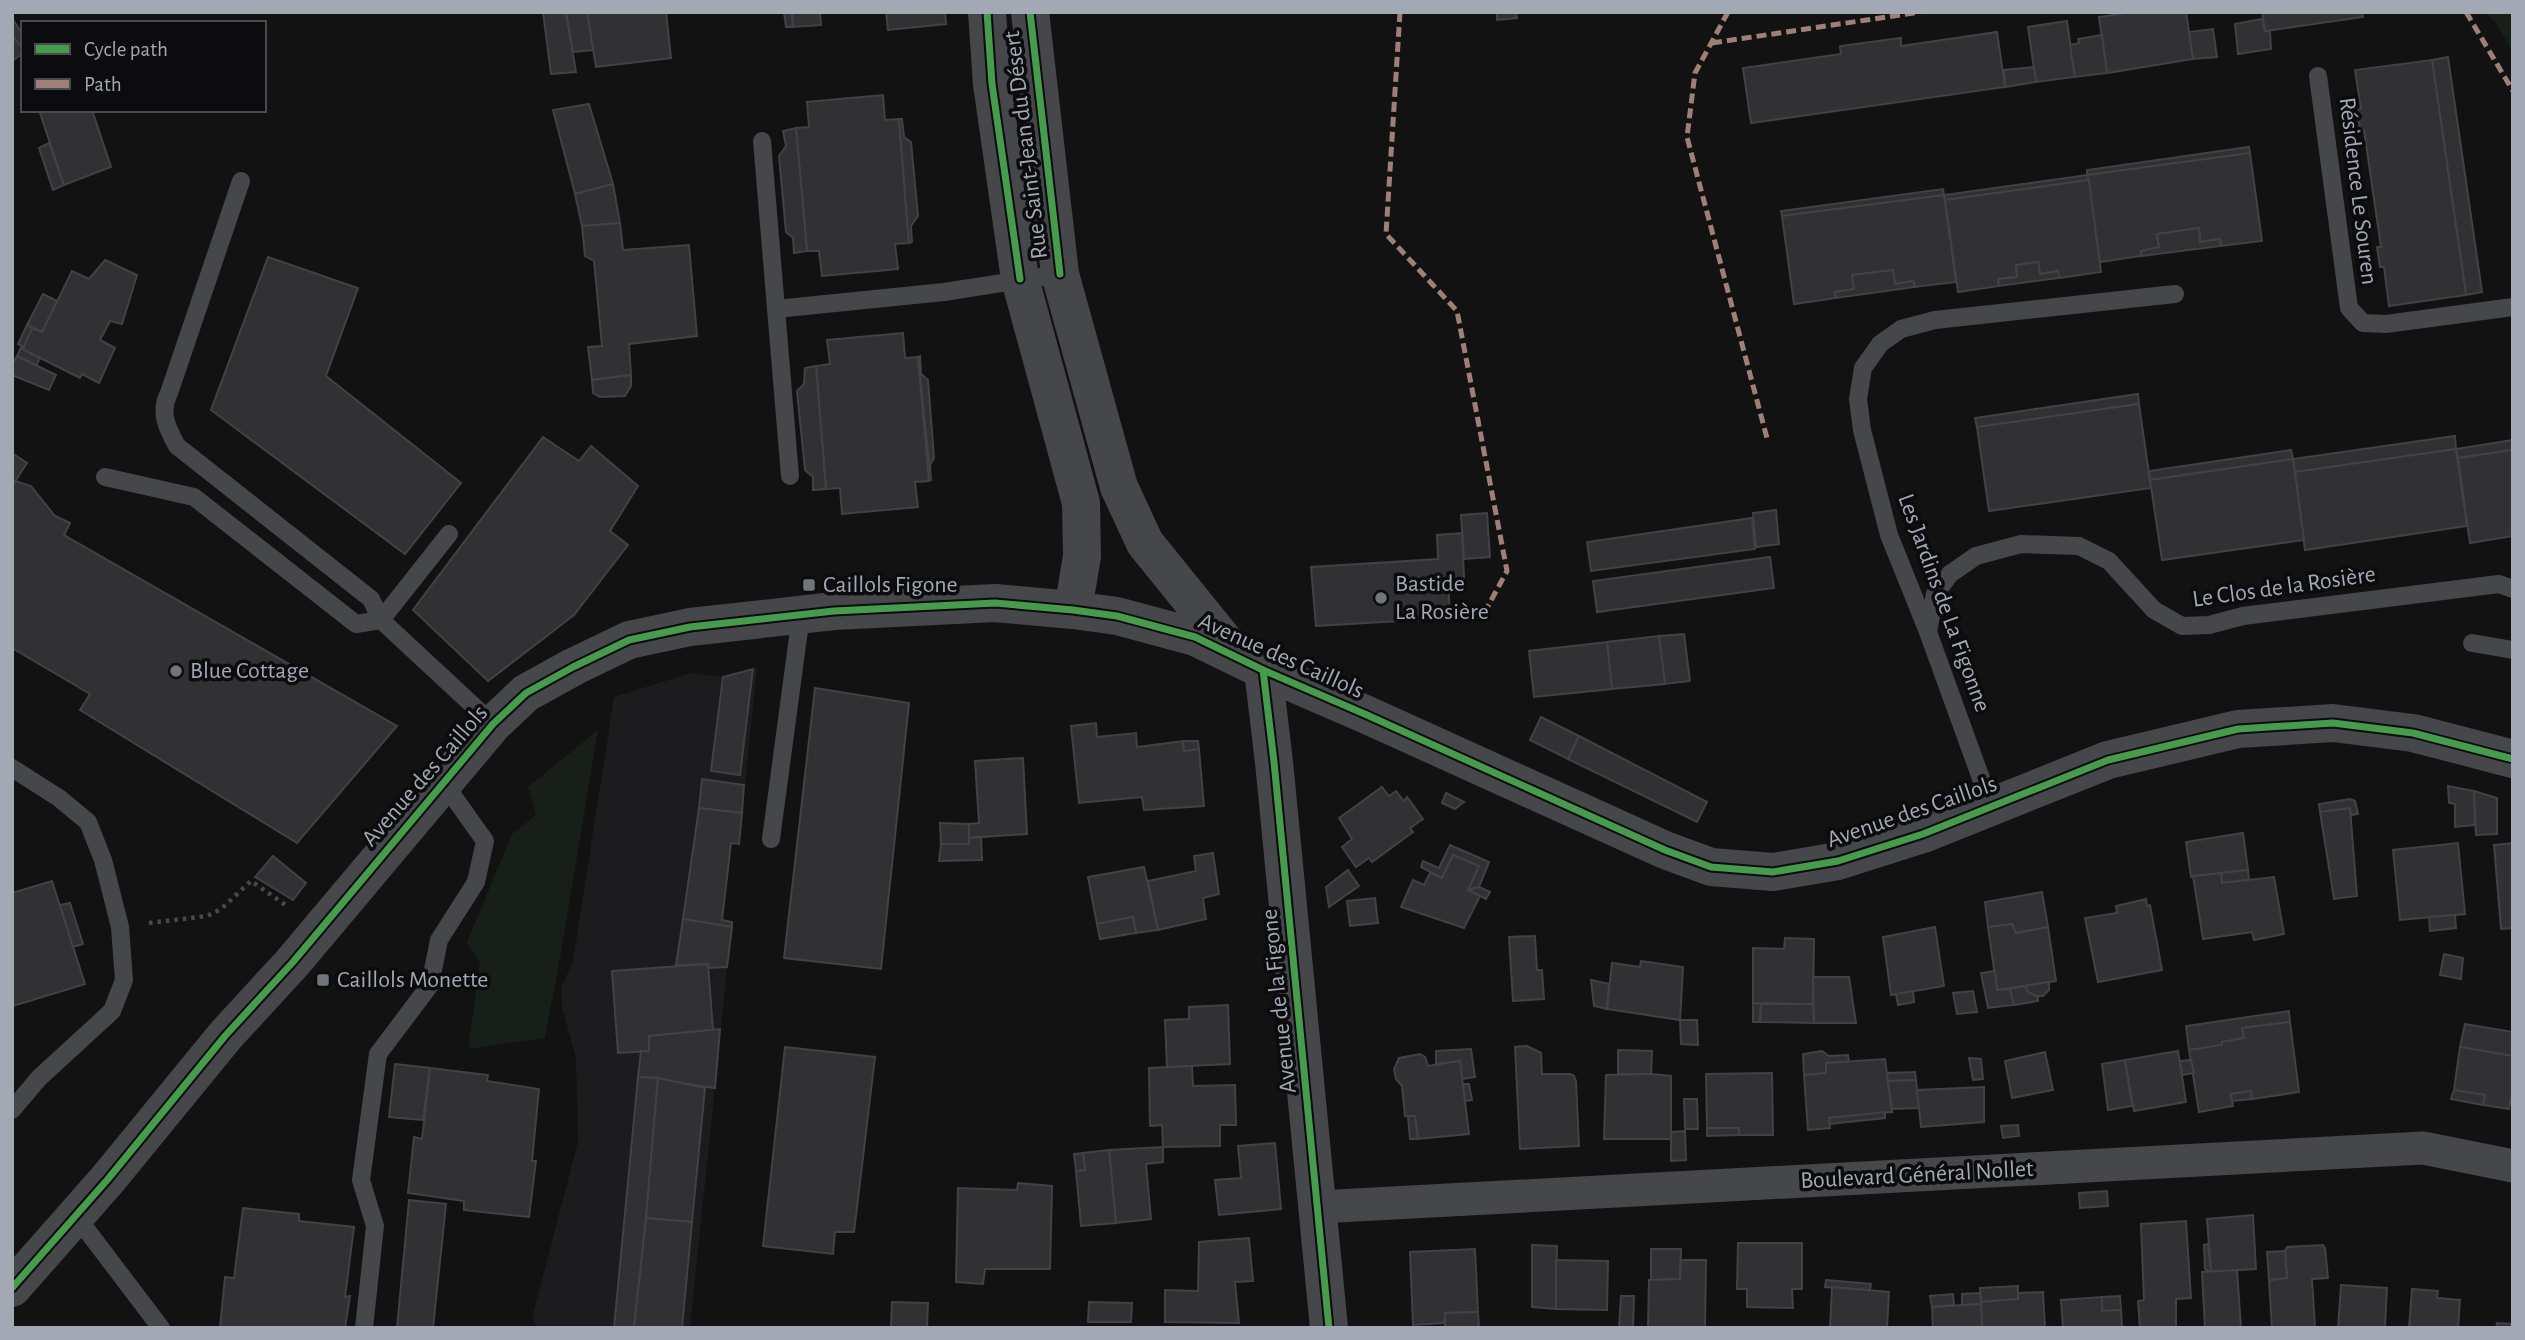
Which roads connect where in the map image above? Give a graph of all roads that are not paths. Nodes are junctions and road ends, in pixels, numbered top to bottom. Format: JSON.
{"nodes":[{"id":1,"x":986,"y":12,"type":"edge"},
{"id":2,"x":1030,"y":12,"type":"edge"},
{"id":3,"x":2318,"y":76,"type":"dead end"},
{"id":4,"x":762,"y":141,"type":"dead end"},
{"id":5,"x":241,"y":181,"type":"dead end"},
{"id":6,"x":1060,"y":274,"type":"junction"},
{"id":7,"x":1020,"y":279,"type":"junction"},
{"id":8,"x":2175,"y":294,"type":"dead end"},
{"id":9,"x":2513,"y":307,"type":"edge"},
{"id":10,"x":776,"y":309,"type":"junction"},
{"id":11,"x":790,"y":476,"type":"dead end"},
{"id":12,"x":105,"y":477,"type":"dead end"},
{"id":13,"x":449,"y":534,"type":"dead end"},
{"id":14,"x":2513,"y":589,"type":"edge"},
{"id":15,"x":1073,"y":610,"type":"junction"},
{"id":16,"x":801,"y":615,"type":"junction"},
{"id":17,"x":381,"y":620,"type":"junction"},
{"id":18,"x":1928,"y":632,"type":"junction"},
{"id":19,"x":2472,"y":643,"type":"dead end"},
{"id":20,"x":2513,"y":650,"type":"edge"},
{"id":21,"x":1250,"y":664,"type":"junction"},
{"id":22,"x":493,"y":724,"type":"junction"},
{"id":23,"x":2513,"y":759,"type":"edge"},
{"id":24,"x":12,"y":768,"type":"edge"},
{"id":25,"x":443,"y":782,"type":"junction"},
{"id":26,"x":1991,"y":806,"type":"junction"},
{"id":27,"x":771,"y":839,"type":"dead end"},
{"id":28,"x":12,"y":1110,"type":"edge"},
{"id":29,"x":2513,"y":1166,"type":"edge"},
{"id":30,"x":1318,"y":1207,"type":"junction"},
{"id":31,"x":76,"y":1216,"type":"junction"},
{"id":32,"x":12,"y":1288,"type":"edge"},
{"id":33,"x":161,"y":1328,"type":"edge"},
{"id":34,"x":364,"y":1328,"type":"edge"},
{"id":35,"x":1329,"y":1328,"type":"edge"}],
"edges":[{"from":1,"to":7,"type":"street","name":"Rue Saint-Jean du Désert"},
{"from":2,"to":6,"type":"street","name":"Rue Saint-Jean du Désert"},
{"from":3,"to":9,"type":"lane","name":"Résidence Le Souren"},
{"from":4,"to":10,"type":"lane"},
{"from":5,"to":17,"type":"lane"},
{"from":6,"to":7,"type":"lane"},
{"from":6,"to":21,"type":"street","name":"Rue Saint-Jean du Désert"},
{"from":7,"to":10,"type":"lane"},
{"from":7,"to":15,"type":"street","name":"Rue Saint-Jean du Désert"},
{"from":8,"to":18,"type":"lane","name":"Les Jardins de La Figonne"},
{"from":10,"to":11,"type":"lane"},
{"from":12,"to":17,"type":"lane"},
{"from":13,"to":17,"type":"lane"},
{"from":14,"to":18,"type":"lane","name":"Le Clos de la Rosière"},
{"from":15,"to":16,"type":"street","name":"Avenue des Caillols"},
{"from":15,"to":21,"type":"street","name":"Avenue des Caillols"},
{"from":16,"to":22,"type":"street","name":"Avenue des Caillols"},
{"from":16,"to":27,"type":"lane"},
{"from":17,"to":22,"type":"lane"},
{"from":18,"to":26,"type":"lane","name":"Les Jardins de La Figonne"},
{"from":19,"to":20,"type":"lane"},
{"from":21,"to":26,"type":"street","name":"Avenue des Caillols"},
{"from":21,"to":30,"type":"street","name":"Avenue de la Figone"},
{"from":22,"to":25,"type":"street","name":"Avenue des Caillols"},
{"from":23,"to":26,"type":"street","name":"Avenue des Caillols"},
{"from":24,"to":28,"type":"lane"},
{"from":25,"to":31,"type":"street","name":"Avenue des Caillols"},
{"from":25,"to":34,"type":"lane"},
{"from":29,"to":30,"type":"street","name":"Boulevard Général Nollet"},
{"from":30,"to":35,"type":"street","name":"Avenue de la Figone"},
{"from":31,"to":32,"type":"street","name":"Avenue des Caillols"},
{"from":31,"to":33,"type":"lane"}]}
